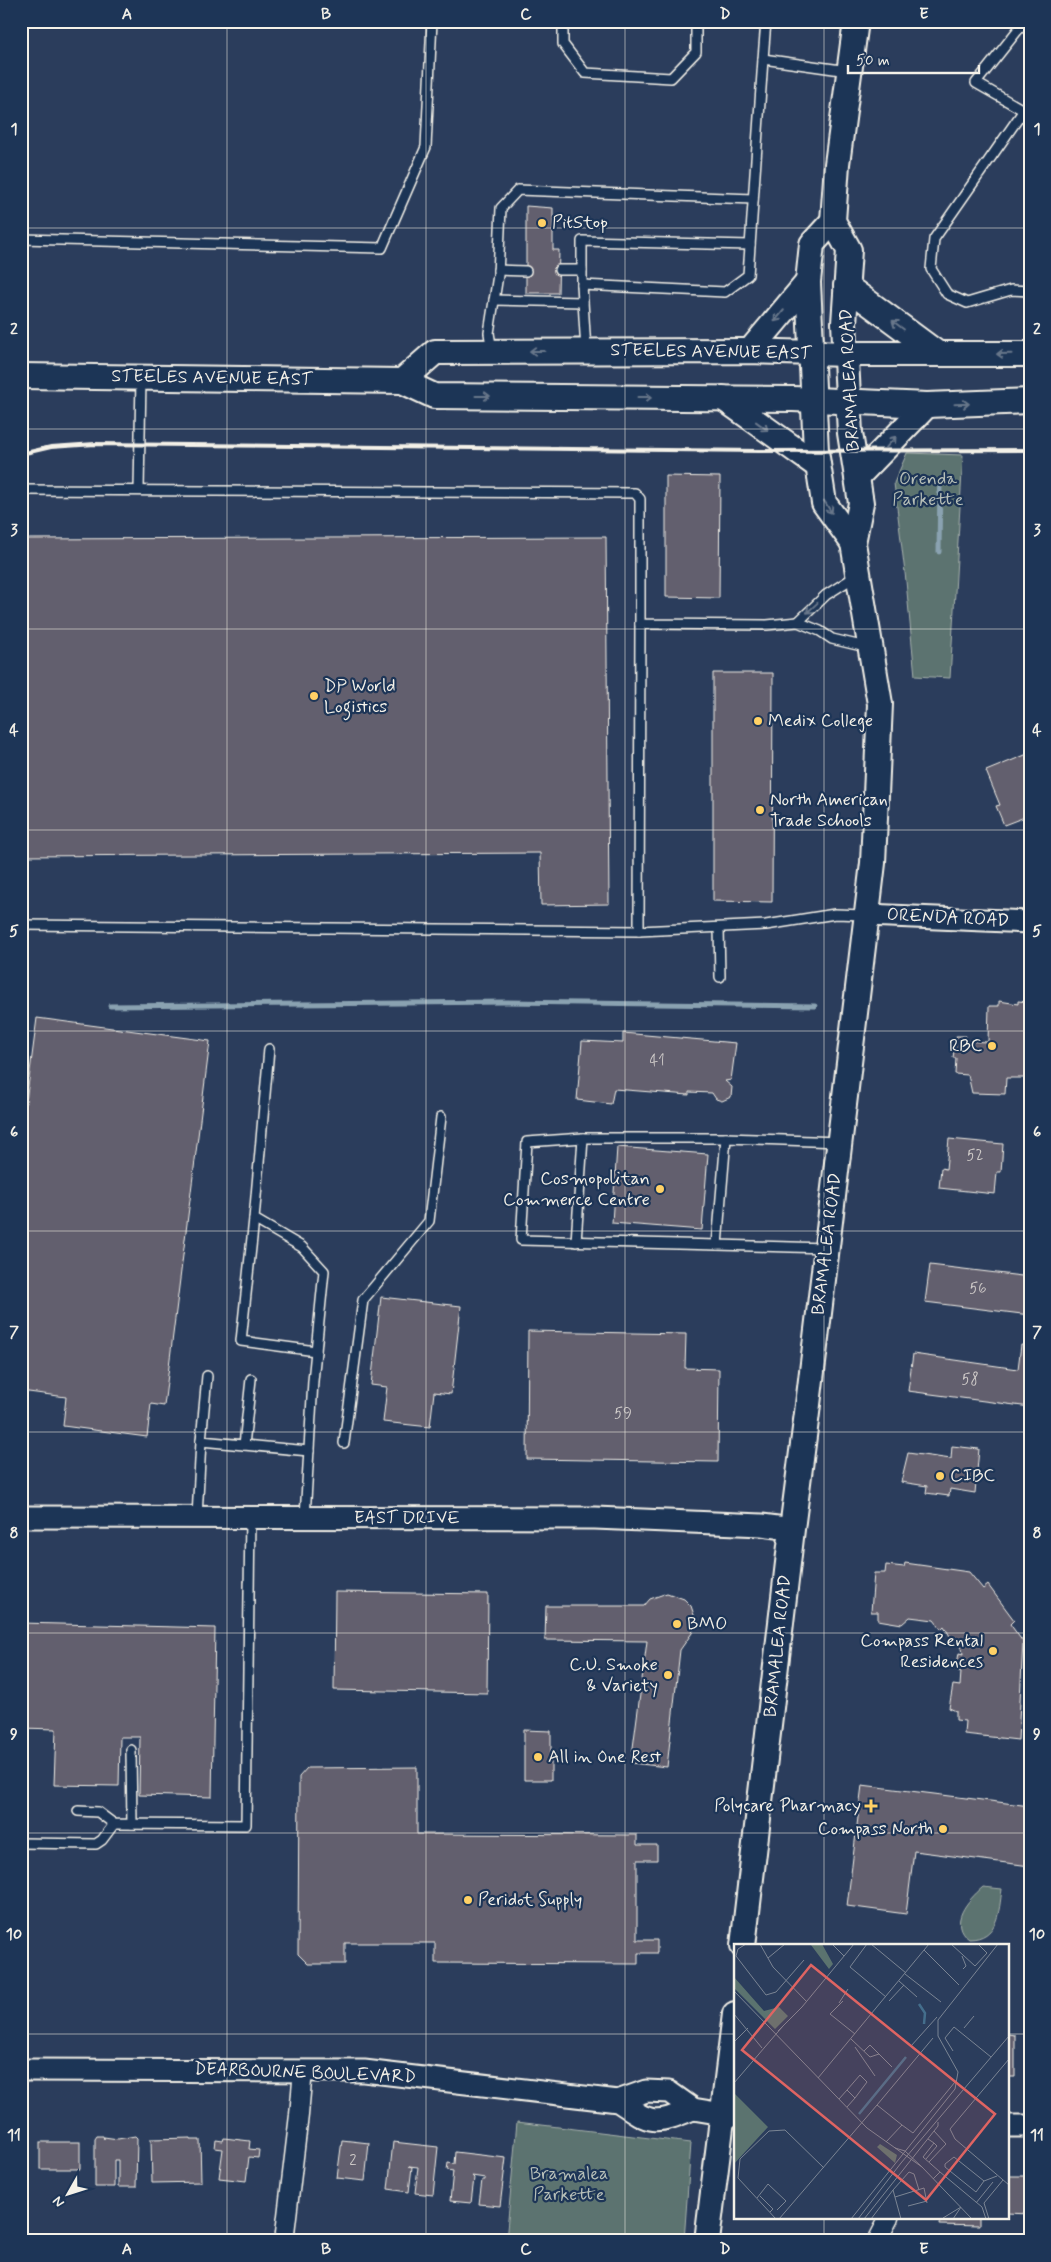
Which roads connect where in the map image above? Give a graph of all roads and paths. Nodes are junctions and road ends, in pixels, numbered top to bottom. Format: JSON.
{"nodes":[{"id":1,"x":432,"y":21,"type":"edge"},
{"id":2,"x":562,"y":21,"type":"edge"},
{"id":3,"x":696,"y":21,"type":"edge"},
{"id":4,"x":766,"y":21,"type":"edge"},
{"id":5,"x":856,"y":21,"type":"edge"},
{"id":6,"x":1025,"y":21,"type":"edge"},
{"id":7,"x":764,"y":58,"type":"junction"},
{"id":8,"x":850,"y":71,"type":"junction"},
{"id":9,"x":1027,"y":112,"type":"edge"},
{"id":10,"x":753,"y":199,"type":"junction"},
{"id":11,"x":833,"y":221,"type":"junction"},
{"id":12,"x":21,"y":239,"type":"edge"},
{"id":13,"x":750,"y":245,"type":"junction"},
{"id":14,"x":498,"y":270,"type":"junction"},
{"id":15,"x":526,"y":270,"type":"dead end"},
{"id":16,"x":559,"y":270,"type":"dead end"},
{"id":17,"x":582,"y":270,"type":"junction"},
{"id":18,"x":808,"y":282,"type":"junction"},
{"id":19,"x":582,"y":285,"type":"junction"},
{"id":20,"x":846,"y":286,"type":"junction"},
{"id":21,"x":1030,"y":291,"type":"edge"},
{"id":22,"x":494,"y":300,"type":"junction"},
{"id":23,"x":583,"y":302,"type":"junction"},
{"id":24,"x":492,"y":351,"type":"junction"},
{"id":25,"x":586,"y":351,"type":"junction"},
{"id":26,"x":750,"y":351,"type":"junction"},
{"id":27,"x":812,"y":352,"type":"junction"},
{"id":28,"x":846,"y":354,"type":"junction"},
{"id":29,"x":938,"y":354,"type":"junction"},
{"id":30,"x":1030,"y":354,"type":"edge"},
{"id":31,"x":21,"y":376,"type":"edge"},
{"id":32,"x":140,"y":377,"type":"junction"},
{"id":33,"x":402,"y":380,"type":"junction"},
{"id":34,"x":723,"y":398,"type":"junction"},
{"id":35,"x":814,"y":400,"type":"junction"},
{"id":36,"x":849,"y":401,"type":"junction"},
{"id":37,"x":1030,"y":401,"type":"edge"},
{"id":38,"x":927,"y":405,"type":"junction"},
{"id":39,"x":818,"y":466,"type":"junction"},
{"id":40,"x":857,"y":477,"type":"junction"},
{"id":41,"x":21,"y":490,"type":"edge"},
{"id":42,"x":139,"y":490,"type":"junction"},
{"id":43,"x":853,"y":542,"type":"junction"},
{"id":44,"x":857,"y":576,"type":"junction"},
{"id":45,"x":798,"y":622,"type":"junction"},
{"id":46,"x":640,"y":624,"type":"junction"},
{"id":47,"x":870,"y":648,"type":"junction"},
{"id":48,"x":867,"y":915,"type":"junction"},
{"id":49,"x":1030,"y":922,"type":"edge"},
{"id":50,"x":21,"y":925,"type":"edge"},
{"id":51,"x":719,"y":928,"type":"junction"},
{"id":52,"x":638,"y":931,"type":"junction"},
{"id":53,"x":720,"y":977,"type":"dead end"},
{"id":54,"x":269,"y":1050,"type":"dead end"},
{"id":55,"x":441,"y":1117,"type":"dead end"},
{"id":56,"x":582,"y":1138,"type":"junction"},
{"id":57,"x":726,"y":1138,"type":"junction"},
{"id":58,"x":840,"y":1142,"type":"junction"},
{"id":59,"x":254,"y":1219,"type":"junction"},
{"id":60,"x":576,"y":1242,"type":"junction"},
{"id":61,"x":717,"y":1245,"type":"junction"},
{"id":62,"x":827,"y":1248,"type":"junction"},
{"id":63,"x":316,"y":1350,"type":"junction"},
{"id":64,"x":207,"y":1376,"type":"dead end"},
{"id":65,"x":250,"y":1379,"type":"dead end"},
{"id":66,"x":201,"y":1441,"type":"junction"},
{"id":67,"x":344,"y":1442,"type":"dead end"},
{"id":68,"x":244,"y":1445,"type":"junction"},
{"id":69,"x":309,"y":1451,"type":"junction"},
{"id":70,"x":21,"y":1517,"type":"edge"},
{"id":71,"x":196,"y":1517,"type":"junction"},
{"id":72,"x":250,"y":1517,"type":"junction"},
{"id":73,"x":305,"y":1517,"type":"junction"},
{"id":74,"x":792,"y":1529,"type":"junction"},
{"id":75,"x":131,"y":1750,"type":"dead end"},
{"id":76,"x":78,"y":1811,"type":"dead end"},
{"id":77,"x":114,"y":1824,"type":"junction"},
{"id":78,"x":132,"y":1824,"type":"junction"},
{"id":79,"x":21,"y":1843,"type":"edge"},
{"id":80,"x":743,"y":1944,"type":"edge"},
{"id":81,"x":734,"y":2031,"type":"edge"},
{"id":82,"x":21,"y":2070,"type":"edge"},
{"id":83,"x":303,"y":2070,"type":"junction"},
{"id":84,"x":618,"y":2101,"type":"junction"},
{"id":85,"x":693,"y":2109,"type":"junction"},
{"id":86,"x":729,"y":2115,"type":"edge"},
{"id":87,"x":1008,"y":2126,"type":"edge"},
{"id":88,"x":1030,"y":2126,"type":"edge"},
{"id":89,"x":888,"y":2220,"type":"edge"},
{"id":90,"x":284,"y":2241,"type":"edge"},
{"id":91,"x":707,"y":2241,"type":"edge"},
{"id":92,"x":877,"y":2241,"type":"edge"}],
"edges":[{"from":1,"to":12,"type":"lane"},
{"from":2,"to":3,"type":"lane"},
{"from":4,"to":7,"type":"lane"},
{"from":5,"to":8,"type":"main road"},
{"from":6,"to":9,"type":"lane"},
{"from":7,"to":8,"type":"lane"},
{"from":7,"to":10,"type":"lane"},
{"from":8,"to":11,"type":"main road"},
{"from":9,"to":21,"type":"lane"},
{"from":10,"to":13,"type":"lane"},
{"from":10,"to":14,"type":"lane"},
{"from":11,"to":18,"type":"main road","name":"BRAMALEA ROAD"},
{"from":11,"to":20,"type":"main road","name":"BRAMALEA ROAD"},
{"from":13,"to":17,"type":"lane"},
{"from":13,"to":19,"type":"lane"},
{"from":14,"to":15,"type":"lane"},
{"from":14,"to":22,"type":"lane"},
{"from":16,"to":17,"type":"lane"},
{"from":17,"to":19,"type":"lane"},
{"from":18,"to":26,"type":"main road","one_way":true},
{"from":18,"to":27,"type":"main road","name":"BRAMALEA ROAD"},
{"from":19,"to":23,"type":"lane"},
{"from":20,"to":28,"type":"main road","name":"BRAMALEA ROAD"},
{"from":29,"to":20,"type":"main road","one_way":true},
{"from":22,"to":23,"type":"lane"},
{"from":22,"to":24,"type":"lane"},
{"from":23,"to":25,"type":"lane"},
{"from":25,"to":24,"type":"main road","name":"STEELES AVENUE EAST","one_way":true},
{"from":24,"to":33,"type":"main road","name":"STEELES AVENUE EAST"},
{"from":25,"to":26,"type":"main road","name":"STEELES AVENUE EAST"},
{"from":26,"to":27,"type":"main road","name":"STEELES AVENUE EAST"},
{"from":27,"to":28,"type":"main road","name":"STEELES AVENUE EAST"},
{"from":27,"to":35,"type":"main road","name":"BRAMALEA ROAD"},
{"from":28,"to":29,"type":"main road","name":"STEELES AVENUE EAST"},
{"from":28,"to":36,"type":"main road","name":"BRAMALEA ROAD"},
{"from":30,"to":29,"type":"main road","name":"STEELES AVENUE EAST","one_way":true},
{"from":31,"to":32,"type":"main road","name":"STEELES AVENUE EAST"},
{"from":32,"to":33,"type":"main road","name":"STEELES AVENUE EAST"},
{"from":32,"to":42,"type":"lane"},
{"from":33,"to":34,"type":"main road","name":"STEELES AVENUE EAST","one_way":true},
{"from":34,"to":35,"type":"main road","name":"STEELES AVENUE EAST"},
{"from":34,"to":39,"type":"main road","one_way":true},
{"from":35,"to":36,"type":"main road","name":"STEELES AVENUE EAST"},
{"from":35,"to":39,"type":"main road","name":"BRAMALEA ROAD"},
{"from":36,"to":38,"type":"main road","name":"STEELES AVENUE EAST"},
{"from":36,"to":40,"type":"main road","name":"BRAMALEA ROAD"},
{"from":38,"to":37,"type":"main road","name":"STEELES AVENUE EAST","one_way":true},
{"from":40,"to":38,"type":"main road","one_way":true},
{"from":39,"to":43,"type":"main road","name":"BRAMALEA ROAD","one_way":true},
{"from":40,"to":43,"type":"main road","name":"BRAMALEA ROAD"},
{"from":41,"to":42,"type":"lane"},
{"from":42,"to":46,"type":"lane"},
{"from":43,"to":44,"type":"main road","name":"BRAMALEA ROAD"},
{"from":44,"to":45,"type":"lane","one_way":true},
{"from":44,"to":47,"type":"main road","name":"BRAMALEA ROAD"},
{"from":45,"to":46,"type":"lane"},
{"from":45,"to":47,"type":"lane"},
{"from":46,"to":52,"type":"lane"},
{"from":47,"to":48,"type":"main road","name":"BRAMALEA ROAD"},
{"from":48,"to":49,"type":"street","name":"ORENDA ROAD"},
{"from":48,"to":51,"type":"lane"},
{"from":48,"to":58,"type":"main road","name":"BRAMALEA ROAD"},
{"from":50,"to":52,"type":"lane"},
{"from":51,"to":52,"type":"lane"},
{"from":51,"to":53,"type":"lane"},
{"from":54,"to":59,"type":"lane"},
{"from":55,"to":67,"type":"lane"},
{"from":56,"to":57,"type":"lane"},
{"from":56,"to":60,"type":"lane"},
{"from":56,"to":60,"type":"lane"},
{"from":57,"to":58,"type":"lane"},
{"from":57,"to":61,"type":"lane"},
{"from":58,"to":62,"type":"main road","name":"BRAMALEA ROAD"},
{"from":59,"to":63,"type":"lane"},
{"from":59,"to":63,"type":"lane"},
{"from":60,"to":61,"type":"lane"},
{"from":61,"to":62,"type":"lane"},
{"from":62,"to":74,"type":"main road","name":"BRAMALEA ROAD"},
{"from":63,"to":69,"type":"lane"},
{"from":64,"to":66,"type":"lane"},
{"from":65,"to":68,"type":"lane"},
{"from":66,"to":68,"type":"lane"},
{"from":66,"to":71,"type":"lane"},
{"from":68,"to":69,"type":"lane"},
{"from":69,"to":73,"type":"lane"},
{"from":70,"to":71,"type":"street","name":"EAST DRIVE"},
{"from":71,"to":72,"type":"street","name":"EAST DRIVE"},
{"from":72,"to":73,"type":"street","name":"EAST DRIVE"},
{"from":72,"to":78,"type":"lane"},
{"from":73,"to":74,"type":"street","name":"EAST DRIVE"},
{"from":74,"to":80,"type":"main road","name":"BRAMALEA ROAD"},
{"from":75,"to":78,"type":"lane"},
{"from":76,"to":77,"type":"lane"},
{"from":77,"to":78,"type":"lane"},
{"from":77,"to":79,"type":"lane"},
{"from":81,"to":86,"type":"main road"},
{"from":82,"to":83,"type":"street","name":"DEARBOURNE BOULEVARD"},
{"from":83,"to":84,"type":"street","name":"DEARBOURNE BOULEVARD"},
{"from":83,"to":90,"type":"street"},
{"from":84,"to":85,"type":"street","name":"DEARBOURNE BOULEVARD"},
{"from":84,"to":85,"type":"street","name":"DEARBOURNE BOULEVARD"},
{"from":85,"to":86,"type":"street","name":"DEARBOURNE BOULEVARD"},
{"from":86,"to":91,"type":"main road"},
{"from":87,"to":88,"type":"street"},
{"from":89,"to":92,"type":"street"}]}
